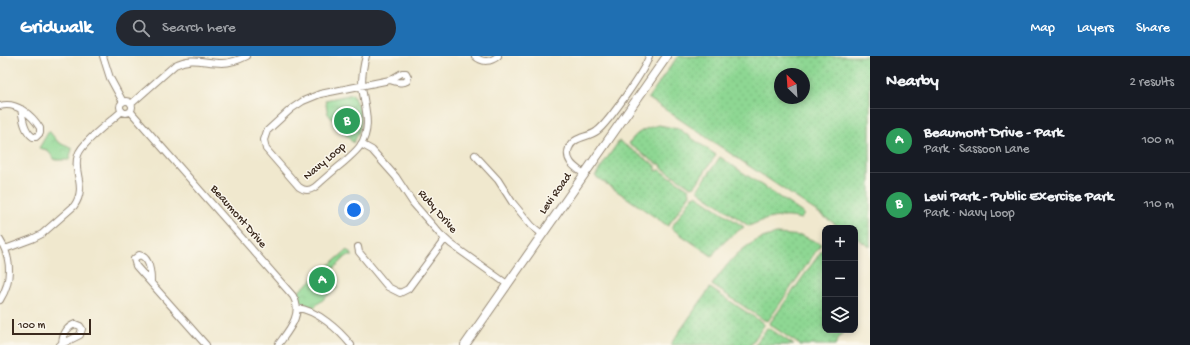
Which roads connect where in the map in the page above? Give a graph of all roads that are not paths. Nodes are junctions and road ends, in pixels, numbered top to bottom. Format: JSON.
{"nodes":[{"id":1,"x":103,"y":56,"type":"edge"},
{"id":2,"x":247,"y":56,"type":"edge"},
{"id":3,"x":366,"y":56,"type":"edge"},
{"id":4,"x":475,"y":56,"type":"edge"},
{"id":5,"x":498,"y":56,"type":"edge"},
{"id":6,"x":649,"y":56,"type":"edge"},
{"id":7,"x":667,"y":56,"type":"edge"},
{"id":8,"x":197,"y":58,"type":"edge"},
{"id":9,"x":390,"y":80,"type":"dead end"},
{"id":10,"x":362,"y":85,"type":"junction"},
{"id":11,"x":123,"y":102,"type":"junction"},
{"id":12,"x":131,"y":104,"type":"junction"},
{"id":13,"x":0,"y":106,"type":"edge"},
{"id":14,"x":21,"y":109,"type":"dead end"},
{"id":15,"x":122,"y":111,"type":"junction"},
{"id":16,"x":131,"y":112,"type":"junction"},
{"id":17,"x":361,"y":144,"type":"junction"},
{"id":18,"x":476,"y":155,"type":"dead end"},
{"id":19,"x":584,"y":174,"type":"junction"},
{"id":20,"x":542,"y":234,"type":"junction"},
{"id":21,"x":445,"y":239,"type":"junction"},
{"id":22,"x":0,"y":240,"type":"edge"},
{"id":23,"x":358,"y":247,"type":"dead end"},
{"id":24,"x":5,"y":249,"type":"junction"},
{"id":25,"x":151,"y":282,"type":"dead end"},
{"id":26,"x":507,"y":284,"type":"junction"},
{"id":27,"x":0,"y":300,"type":"edge"},
{"id":28,"x":297,"y":308,"type":"junction"},
{"id":29,"x":206,"y":345,"type":"edge"},
{"id":30,"x":278,"y":345,"type":"edge"},
{"id":31,"x":351,"y":345,"type":"edge"},
{"id":32,"x":465,"y":345,"type":"edge"}],
"edges":[{"from":1,"to":11,"type":"street"},
{"from":2,"to":8,"type":"street"},
{"from":3,"to":10,"type":"street","name":"Navy Loop"},
{"from":4,"to":5,"type":"street"},
{"from":6,"to":19,"type":"street"},
{"from":7,"to":19,"type":"main road","name":"Levi Road"},
{"from":8,"to":12,"type":"street"},
{"from":9,"to":10,"type":"street"},
{"from":10,"to":17,"type":"street","name":"Navy Loop"},
{"from":10,"to":17,"type":"street","name":"Navy Loop"},
{"from":11,"to":12,"type":"street"},
{"from":11,"to":15,"type":"street"},
{"from":12,"to":16,"type":"street"},
{"from":13,"to":14,"type":"street"},
{"from":15,"to":16,"type":"street"},
{"from":15,"to":24,"type":"street"},
{"from":16,"to":28,"type":"street","name":"Beaumont Drive"},
{"from":17,"to":21,"type":"street","name":"Ruby Drive"},
{"from":18,"to":20,"type":"street"},
{"from":19,"to":20,"type":"main road","name":"Levi Road"},
{"from":20,"to":26,"type":"main road","name":"Levi Road"},
{"from":21,"to":23,"type":"street"},
{"from":21,"to":26,"type":"street","name":"Ruby Drive"},
{"from":22,"to":24,"type":"street"},
{"from":24,"to":27,"type":"street"},
{"from":25,"to":29,"type":"street"},
{"from":26,"to":32,"type":"main road","name":"Levi Road"},
{"from":28,"to":30,"type":"street"},
{"from":28,"to":31,"type":"street"}]}
